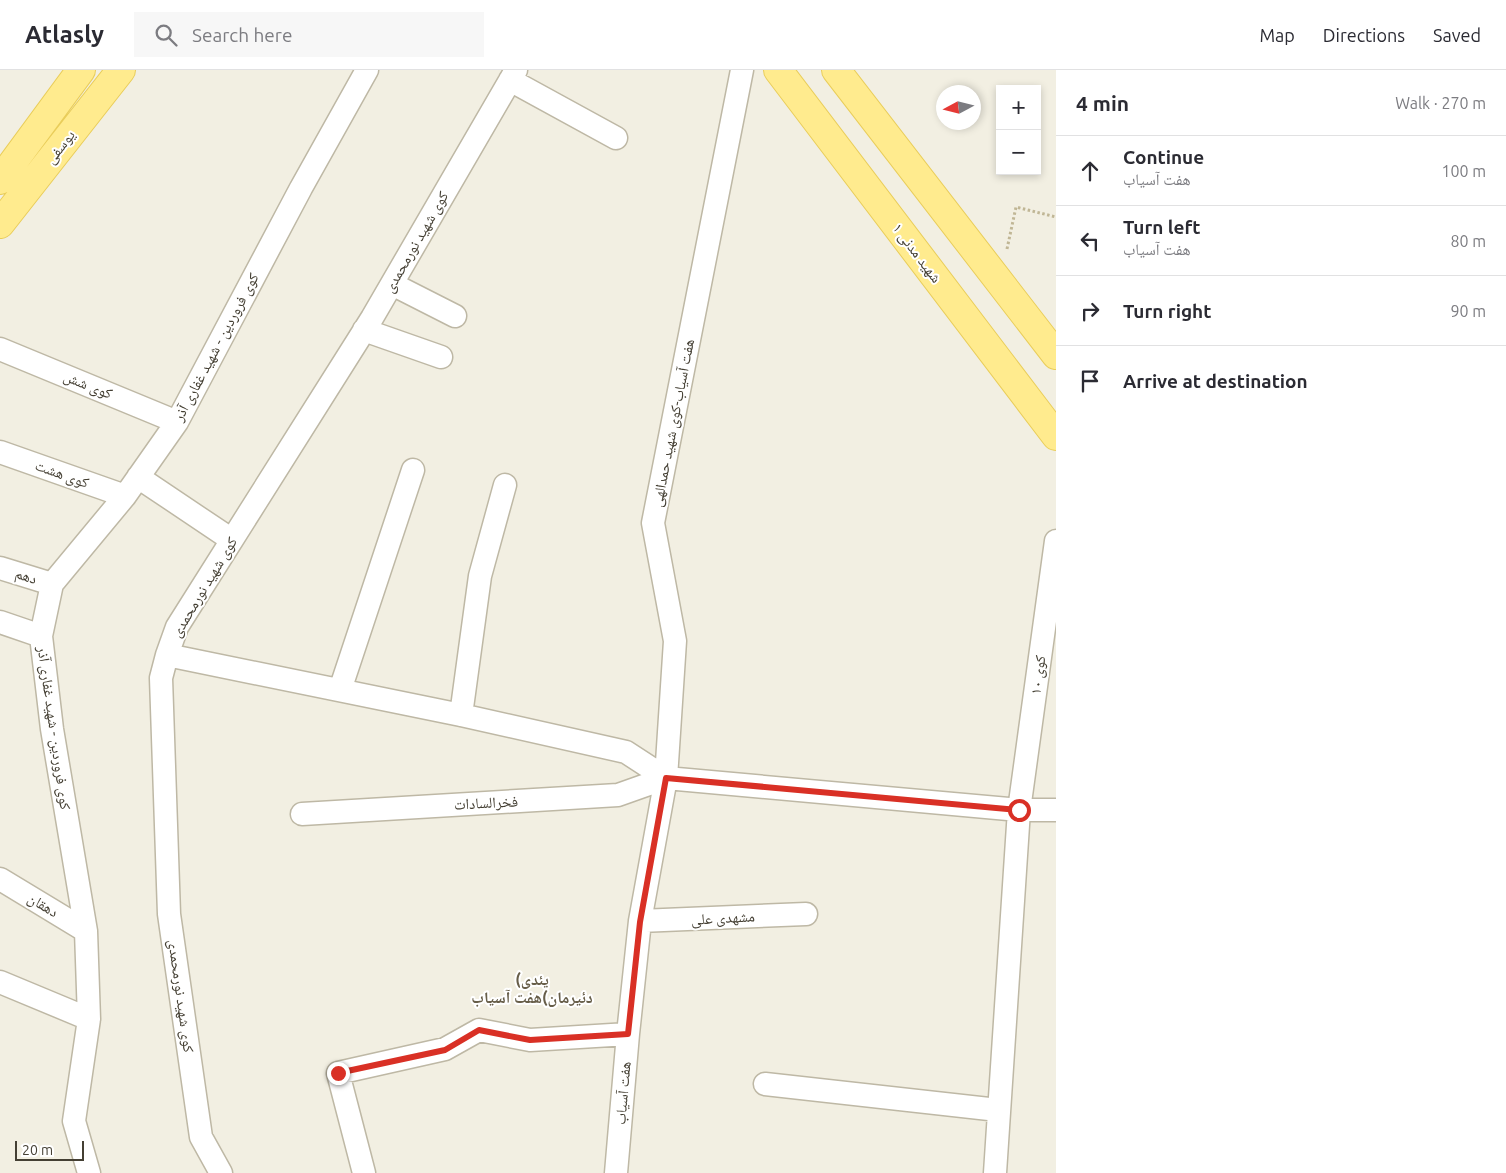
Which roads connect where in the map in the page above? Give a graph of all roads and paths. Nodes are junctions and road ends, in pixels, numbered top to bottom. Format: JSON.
{"nodes":[{"id":1,"x":81,"y":70,"type":"edge"},
{"id":2,"x":121,"y":70,"type":"edge"},
{"id":3,"x":367,"y":70,"type":"edge"},
{"id":4,"x":742,"y":70,"type":"edge"},
{"id":5,"x":778,"y":70,"type":"edge"},
{"id":6,"x":836,"y":70,"type":"edge"},
{"id":7,"x":513,"y":75,"type":"edge"},
{"id":8,"x":616,"y":138,"type":"dead end"},
{"id":9,"x":4,"y":168,"type":"edge"},
{"id":10,"x":1056,"y":217,"type":"edge"},
{"id":11,"x":0,"y":224,"type":"edge"},
{"id":12,"x":392,"y":284,"type":"junction"},
{"id":13,"x":1000,"y":284,"type":"junction"},
{"id":14,"x":455,"y":316,"type":"dead end"},
{"id":15,"x":364,"y":330,"type":"junction"},
{"id":16,"x":0,"y":349,"type":"edge"},
{"id":17,"x":1056,"y":355,"type":"edge"},
{"id":18,"x":441,"y":357,"type":"dead end"},
{"id":19,"x":177,"y":422,"type":"junction"},
{"id":20,"x":1056,"y":436,"type":"edge"},
{"id":21,"x":0,"y":452,"type":"edge"},
{"id":22,"x":413,"y":470,"type":"dead end"},
{"id":23,"x":138,"y":476,"type":"junction"},
{"id":24,"x":505,"y":485,"type":"dead end"},
{"id":25,"x":124,"y":496,"type":"junction"},
{"id":26,"x":232,"y":540,"type":"junction"},
{"id":27,"x":1056,"y":541,"type":"edge"},
{"id":28,"x":0,"y":568,"type":"edge"},
{"id":29,"x":52,"y":584,"type":"junction"},
{"id":30,"x":0,"y":622,"type":"edge"},
{"id":31,"x":40,"y":636,"type":"junction"},
{"id":32,"x":167,"y":655,"type":"junction"},
{"id":33,"x":340,"y":690,"type":"junction"},
{"id":34,"x":461,"y":715,"type":"junction"},
{"id":35,"x":666,"y":778,"type":"junction"},
{"id":36,"x":1019,"y":810,"type":"junction"},
{"id":37,"x":1056,"y":810,"type":"edge"},
{"id":38,"x":302,"y":814,"type":"dead end"},
{"id":39,"x":0,"y":879,"type":"edge"},
{"id":40,"x":806,"y":914,"type":"dead end"},
{"id":41,"x":640,"y":922,"type":"junction"},
{"id":42,"x":86,"y":931,"type":"junction"},
{"id":43,"x":0,"y":982,"type":"edge"},
{"id":44,"x":89,"y":1019,"type":"junction"},
{"id":45,"x":628,"y":1034,"type":"junction"},
{"id":46,"x":765,"y":1084,"type":"dead end"},
{"id":47,"x":998,"y":1110,"type":"junction"},
{"id":48,"x":89,"y":1173,"type":"edge"},
{"id":49,"x":221,"y":1173,"type":"edge"},
{"id":50,"x":364,"y":1173,"type":"edge"},
{"id":51,"x":616,"y":1173,"type":"edge"},
{"id":52,"x":995,"y":1173,"type":"edge"}],
"edges":[{"from":1,"to":9,"type":"main road","name":"یوسفی"},
{"from":2,"to":11,"type":"main road","name":"یوسفی"},
{"from":3,"to":19,"type":"street","name":"کوی فروردین - شهید غفاری آذر"},
{"from":4,"to":35,"type":"street","name":"هفت آسیاب-کوی شهید حمدالهی"},
{"from":5,"to":20,"type":"main road","name":"شهید مدنی ۱"},
{"from":6,"to":13,"type":"main road"},
{"from":7,"to":8,"type":"street"},
{"from":7,"to":12,"type":"street","name":"کوی شهید نورمحمدی"},
{"from":10,"to":13,"type":"path"},
{"from":12,"to":14,"type":"street"},
{"from":12,"to":15,"type":"street","name":"کوی شهید نورمحمدی"},
{"from":13,"to":17,"type":"main road"},
{"from":15,"to":18,"type":"street"},
{"from":15,"to":26,"type":"street","name":"کوی شهید نورمحمدی"},
{"from":16,"to":19,"type":"street","name":"کوی شش"},
{"from":19,"to":23,"type":"street","name":"کوی فروردین - شهید غفاری آذر"},
{"from":21,"to":25,"type":"street","name":"کوی هشت"},
{"from":22,"to":33,"type":"street"},
{"from":23,"to":25,"type":"street","name":"کوی فروردین - شهید غفاری آذر"},
{"from":23,"to":26,"type":"street"},
{"from":24,"to":34,"type":"street"},
{"from":25,"to":29,"type":"street","name":"کوی فروردین - شهید غفاری آذر"},
{"from":26,"to":32,"type":"street","name":"کوی شهید نورمحمدی"},
{"from":27,"to":36,"type":"street","name":"کوی ۱۰"},
{"from":28,"to":29,"type":"street","name":"دهم"},
{"from":29,"to":31,"type":"street","name":"کوی فروردین - شهید غفاری آذر"},
{"from":30,"to":31,"type":"street"},
{"from":31,"to":42,"type":"street","name":"کوی فروردین - شهید غفاری آذر"},
{"from":32,"to":33,"type":"street"},
{"from":32,"to":49,"type":"street","name":"کوی شهید نورمحمدی"},
{"from":33,"to":34,"type":"street"},
{"from":34,"to":35,"type":"street"},
{"from":35,"to":36,"type":"street"},
{"from":35,"to":38,"type":"street","name":"فخرالسادات"},
{"from":35,"to":41,"type":"street","name":"هفت آسیاب"},
{"from":36,"to":37,"type":"street"},
{"from":36,"to":47,"type":"street","name":"کوی ۱۰"},
{"from":39,"to":42,"type":"street","name":"دهقان"},
{"from":40,"to":41,"type":"street","name":"مشهدی علی"},
{"from":41,"to":45,"type":"street","name":"هفت آسیاب"},
{"from":42,"to":44,"type":"street","name":"کوی فروردین - شهید غفاری آذر"},
{"from":43,"to":44,"type":"street"},
{"from":44,"to":48,"type":"street","name":"کوی فروردین - شهید غفاری آذر"},
{"from":45,"to":50,"type":"street"},
{"from":45,"to":51,"type":"street","name":"هفت آسیاب"},
{"from":46,"to":47,"type":"street"},
{"from":47,"to":52,"type":"street","name":"کوی ۱۰"}]}
